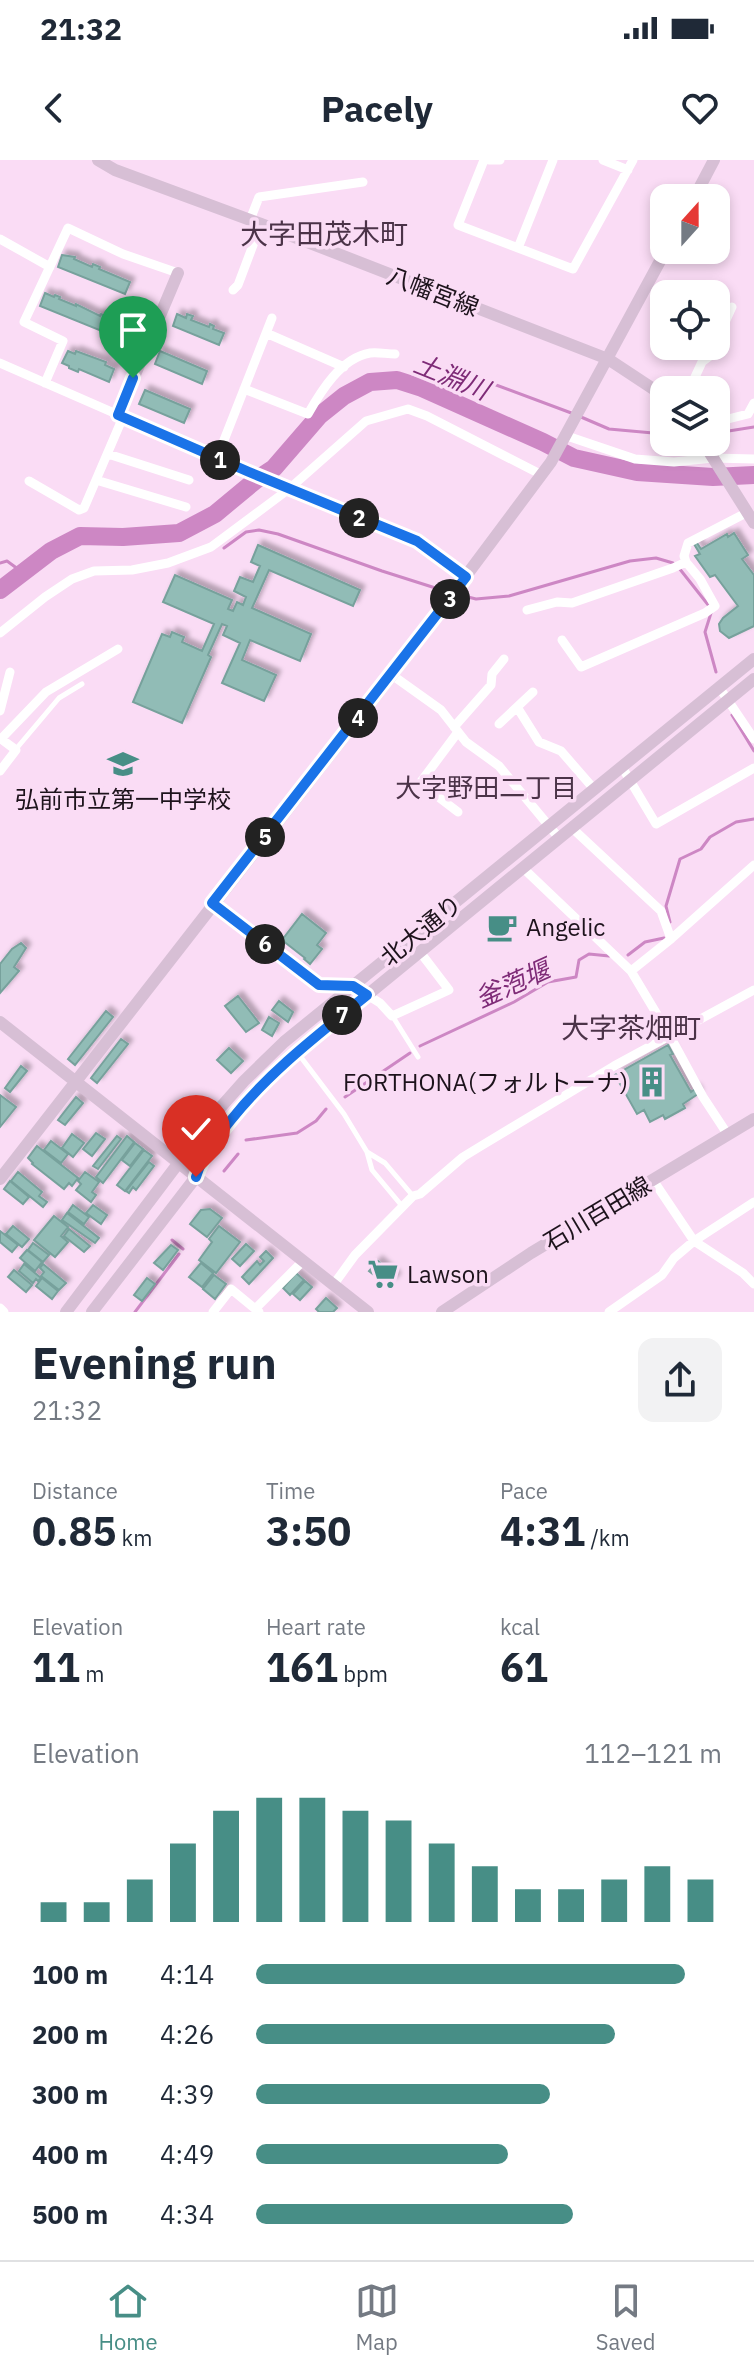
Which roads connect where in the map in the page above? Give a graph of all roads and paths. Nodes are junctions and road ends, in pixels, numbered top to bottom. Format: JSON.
{"nodes":[{"id":1,"x":98,"y":160,"type":"edge"},
{"id":2,"x":487,"y":160,"type":"edge"},
{"id":3,"x":500,"y":160,"type":"edge"},
{"id":4,"x":553,"y":160,"type":"edge"},
{"id":5,"x":603,"y":160,"type":"edge"},
{"id":6,"x":714,"y":160,"type":"edge"},
{"id":7,"x":630,"y":165,"type":"edge"},
{"id":8,"x":363,"y":182,"type":"dead end"},
{"id":9,"x":701,"y":184,"type":"edge"},
{"id":10,"x":256,"y":222,"type":"junction"},
{"id":11,"x":0,"y":239,"type":"edge"},
{"id":12,"x":518,"y":248,"type":"junction"},
{"id":13,"x":659,"y":264,"type":"edge"},
{"id":14,"x":50,"y":267,"type":"junction"},
{"id":15,"x":178,"y":273,"type":"joint"},
{"id":16,"x":233,"y":290,"type":"dead end"},
{"id":17,"x":732,"y":307,"type":"dead end"},
{"id":18,"x":730,"y":311,"type":"edge"},
{"id":19,"x":272,"y":318,"type":"dead end"},
{"id":20,"x":266,"y":333,"type":"junction"},
{"id":21,"x":395,"y":354,"type":"dead end"},
{"id":22,"x":608,"y":359,"type":"junction"},
{"id":23,"x":0,"y":363,"type":"edge"},
{"id":24,"x":344,"y":367,"type":"junction"},
{"id":25,"x":45,"y":383,"type":"junction"},
{"id":26,"x":650,"y":387,"type":"edge"},
{"id":27,"x":244,"y":389,"type":"junction"},
{"id":28,"x":754,"y":403,"type":"edge"},
{"id":29,"x":121,"y":416,"type":"junction"},
{"id":30,"x":730,"y":418,"type":"edge"},
{"id":31,"x":566,"y":438,"type":"junction"},
{"id":32,"x":108,"y":454,"type":"junction"},
{"id":33,"x":712,"y":456,"type":"edge"},
{"id":34,"x":217,"y":458,"type":"junction"},
{"id":35,"x":754,"y":459,"type":"edge"},
{"id":36,"x":715,"y":461,"type":"junction"},
{"id":37,"x":542,"y":475,"type":"junction"},
{"id":38,"x":96,"y":480,"type":"junction"},
{"id":39,"x":189,"y":480,"type":"dead end"},
{"id":40,"x":29,"y":481,"type":"dead end"},
{"id":41,"x":289,"y":489,"type":"junction"},
{"id":42,"x":186,"y":507,"type":"dead end"},
{"id":43,"x":751,"y":517,"type":"edge"},
{"id":44,"x":680,"y":565,"type":"junction"},
{"id":45,"x":466,"y":577,"type":"junction"},
{"id":46,"x":527,"y":610,"type":"dead end"},
{"id":47,"x":0,"y":633,"type":"edge"},
{"id":48,"x":562,"y":640,"type":"dead end"},
{"id":49,"x":118,"y":649,"type":"dead end"},
{"id":50,"x":504,"y":659,"type":"dead end"},
{"id":51,"x":754,"y":659,"type":"edge"},
{"id":52,"x":10,"y":672,"type":"dead end"},
{"id":53,"x":392,"y":675,"type":"junction"},
{"id":54,"x":754,"y":679,"type":"edge"},
{"id":55,"x":82,"y":684,"type":"dead end"},
{"id":56,"x":719,"y":687,"type":"junction"},
{"id":57,"x":533,"y":692,"type":"dead end"},
{"id":58,"x":729,"y":700,"type":"junction"},
{"id":59,"x":517,"y":707,"type":"junction"},
{"id":60,"x":0,"y":711,"type":"edge"},
{"id":61,"x":499,"y":724,"type":"dead end"},
{"id":62,"x":456,"y":730,"type":"junction"},
{"id":63,"x":2,"y":735,"type":"edge"},
{"id":64,"x":754,"y":739,"type":"edge"},
{"id":65,"x":16,"y":750,"type":"junction"},
{"id":66,"x":622,"y":767,"type":"junction"},
{"id":67,"x":754,"y":768,"type":"edge"},
{"id":68,"x":0,"y":771,"type":"edge"},
{"id":69,"x":631,"y":781,"type":"junction"},
{"id":70,"x":594,"y":789,"type":"junction"},
{"id":71,"x":458,"y":812,"type":"dead end"},
{"id":72,"x":549,"y":825,"type":"junction"},
{"id":73,"x":572,"y":828,"type":"junction"},
{"id":74,"x":559,"y":838,"type":"junction"},
{"id":75,"x":754,"y":865,"type":"edge"},
{"id":76,"x":523,"y":868,"type":"junction"},
{"id":77,"x":212,"y":903,"type":"junction"},
{"id":78,"x":671,"y":939,"type":"junction"},
{"id":79,"x":420,"y":952,"type":"junction"},
{"id":80,"x":631,"y":971,"type":"junction"},
{"id":81,"x":353,"y":986,"type":"junction"},
{"id":82,"x":754,"y":990,"type":"edge"},
{"id":83,"x":367,"y":995,"type":"junction"},
{"id":84,"x":392,"y":1016,"type":"junction"},
{"id":85,"x":0,"y":1022,"type":"edge"},
{"id":86,"x":670,"y":1036,"type":"junction"},
{"id":87,"x":296,"y":1051,"type":"junction"},
{"id":88,"x":418,"y":1057,"type":"dead end"},
{"id":89,"x":75,"y":1081,"type":"junction"},
{"id":90,"x":754,"y":1119,"type":"edge"},
{"id":91,"x":728,"y":1135,"type":"junction"},
{"id":92,"x":368,"y":1155,"type":"junction"},
{"id":93,"x":179,"y":1163,"type":"junction"},
{"id":94,"x":196,"y":1177,"type":"junction"},
{"id":95,"x":0,"y":1179,"type":"edge"},
{"id":96,"x":653,"y":1180,"type":"junction"},
{"id":97,"x":413,"y":1196,"type":"junction"},
{"id":98,"x":754,"y":1202,"type":"edge"},
{"id":99,"x":402,"y":1207,"type":"junction"},
{"id":100,"x":694,"y":1241,"type":"junction"},
{"id":101,"x":303,"y":1261,"type":"junction"},
{"id":102,"x":334,"y":1284,"type":"junction"},
{"id":103,"x":754,"y":1284,"type":"edge"},
{"id":104,"x":257,"y":1310,"type":"edge"},
{"id":105,"x":66,"y":1312,"type":"edge"},
{"id":106,"x":92,"y":1312,"type":"edge"},
{"id":107,"x":213,"y":1312,"type":"edge"},
{"id":108,"x":368,"y":1312,"type":"edge"},
{"id":109,"x":442,"y":1312,"type":"edge"},
{"id":110,"x":609,"y":1312,"type":"edge"}],
"edges":[{"from":1,"to":10,"type":"street","name":"八幡宮線"},
{"from":2,"to":3,"type":"street"},
{"from":2,"to":12,"type":"street"},
{"from":4,"to":12,"type":"street"},
{"from":5,"to":7,"type":"street"},
{"from":6,"to":9,"type":"street"},
{"from":7,"to":12,"type":"street"},
{"from":8,"to":10,"type":"street"},
{"from":10,"to":16,"type":"street"},
{"from":10,"to":22,"type":"street","name":"八幡宮線"},
{"from":11,"to":14,"type":"street"},
{"from":13,"to":22,"type":"street"},
{"from":14,"to":15,"type":"street"},
{"from":14,"to":25,"type":"street"},
{"from":15,"to":29,"type":"street"},
{"from":17,"to":18,"type":"street"},
{"from":19,"to":20,"type":"street"},
{"from":20,"to":24,"type":"street"},
{"from":20,"to":27,"type":"street"},
{"from":21,"to":24,"type":"street"},
{"from":22,"to":26,"type":"street","name":"八幡宮線"},
{"from":22,"to":31,"type":"street"},
{"from":23,"to":25,"type":"street"},
{"from":24,"to":27,"type":"street"},
{"from":25,"to":29,"type":"street"},
{"from":27,"to":34,"type":"street"},
{"from":28,"to":30,"type":"street"},
{"from":29,"to":32,"type":"street"},
{"from":29,"to":34,"type":"street"},
{"from":31,"to":36,"type":"street"},
{"from":31,"to":37,"type":"street"},
{"from":32,"to":38,"type":"street"},
{"from":32,"to":39,"type":"street"},
{"from":33,"to":36,"type":"street"},
{"from":34,"to":41,"type":"street"},
{"from":35,"to":36,"type":"street"},
{"from":36,"to":43,"type":"street"},
{"from":37,"to":41,"type":"street"},
{"from":37,"to":45,"type":"street"},
{"from":38,"to":40,"type":"street"},
{"from":38,"to":42,"type":"street"},
{"from":41,"to":45,"type":"street"},
{"from":41,"to":47,"type":"street"},
{"from":43,"to":44,"type":"street"},
{"from":44,"to":46,"type":"street"},
{"from":44,"to":48,"type":"street"},
{"from":45,"to":53,"type":"street"},
{"from":49,"to":63,"type":"street"},
{"from":50,"to":62,"type":"street"},
{"from":51,"to":56,"type":"street","name":"北大通り"},
{"from":52,"to":60,"type":"street"},
{"from":53,"to":62,"type":"street"},
{"from":53,"to":77,"type":"street"},
{"from":54,"to":58,"type":"street","name":"北大通り"},
{"from":55,"to":65,"type":"lane"},
{"from":56,"to":58,"type":"street"},
{"from":56,"to":66,"type":"street","name":"北大通り"},
{"from":57,"to":59,"type":"street"},
{"from":58,"to":64,"type":"street"},
{"from":58,"to":69,"type":"street","name":"北大通り"},
{"from":59,"to":61,"type":"street"},
{"from":59,"to":70,"type":"street"},
{"from":62,"to":71,"type":"street"},
{"from":62,"to":72,"type":"street"},
{"from":63,"to":65,"type":"street"},
{"from":65,"to":68,"type":"street"},
{"from":66,"to":69,"type":"street"},
{"from":66,"to":70,"type":"street","name":"北大通り"},
{"from":67,"to":69,"type":"street"},
{"from":69,"to":73,"type":"street","name":"北大通り"},
{"from":70,"to":72,"type":"street","name":"北大通り"},
{"from":72,"to":74,"type":"street"},
{"from":72,"to":81,"type":"street","name":"北大通り"},
{"from":73,"to":74,"type":"street","name":"北大通り"},
{"from":73,"to":78,"type":"street"},
{"from":74,"to":76,"type":"street","name":"北大通り"},
{"from":75,"to":78,"type":"street"},
{"from":76,"to":79,"type":"street","name":"北大通り"},
{"from":76,"to":80,"type":"street"},
{"from":77,"to":81,"type":"street"},
{"from":77,"to":89,"type":"street"},
{"from":78,"to":80,"type":"street"},
{"from":79,"to":83,"type":"street","name":"北大通り"},
{"from":79,"to":84,"type":"street"},
{"from":80,"to":86,"type":"street"},
{"from":81,"to":83,"type":"street"},
{"from":81,"to":93,"type":"street","name":"北大通り"},
{"from":82,"to":86,"type":"street"},
{"from":83,"to":84,"type":"street"},
{"from":83,"to":87,"type":"street","name":"北大通り"},
{"from":84,"to":88,"type":"lane"},
{"from":85,"to":89,"type":"street"},
{"from":86,"to":91,"type":"street"},
{"from":86,"to":97,"type":"street"},
{"from":87,"to":92,"type":"lane"},
{"from":87,"to":94,"type":"street","name":"北大通り"},
{"from":89,"to":93,"type":"street"},
{"from":89,"to":95,"type":"street"},
{"from":90,"to":91,"type":"street","name":"石川百田線"},
{"from":91,"to":96,"type":"street","name":"石川百田線"},
{"from":92,"to":97,"type":"lane"},
{"from":92,"to":99,"type":"lane"},
{"from":93,"to":94,"type":"street"},
{"from":93,"to":105,"type":"street","name":"北大通り"},
{"from":94,"to":101,"type":"street"},
{"from":94,"to":106,"type":"street","name":"北大通り"},
{"from":96,"to":100,"type":"street"},
{"from":96,"to":109,"type":"street","name":"石川百田線"},
{"from":97,"to":99,"type":"street"},
{"from":98,"to":100,"type":"street"},
{"from":99,"to":102,"type":"street"},
{"from":100,"to":103,"type":"street"},
{"from":100,"to":110,"type":"street"},
{"from":101,"to":102,"type":"street"},
{"from":101,"to":104,"type":"street"},
{"from":102,"to":108,"type":"street"},
{"from":104,"to":107,"type":"street"}]}
